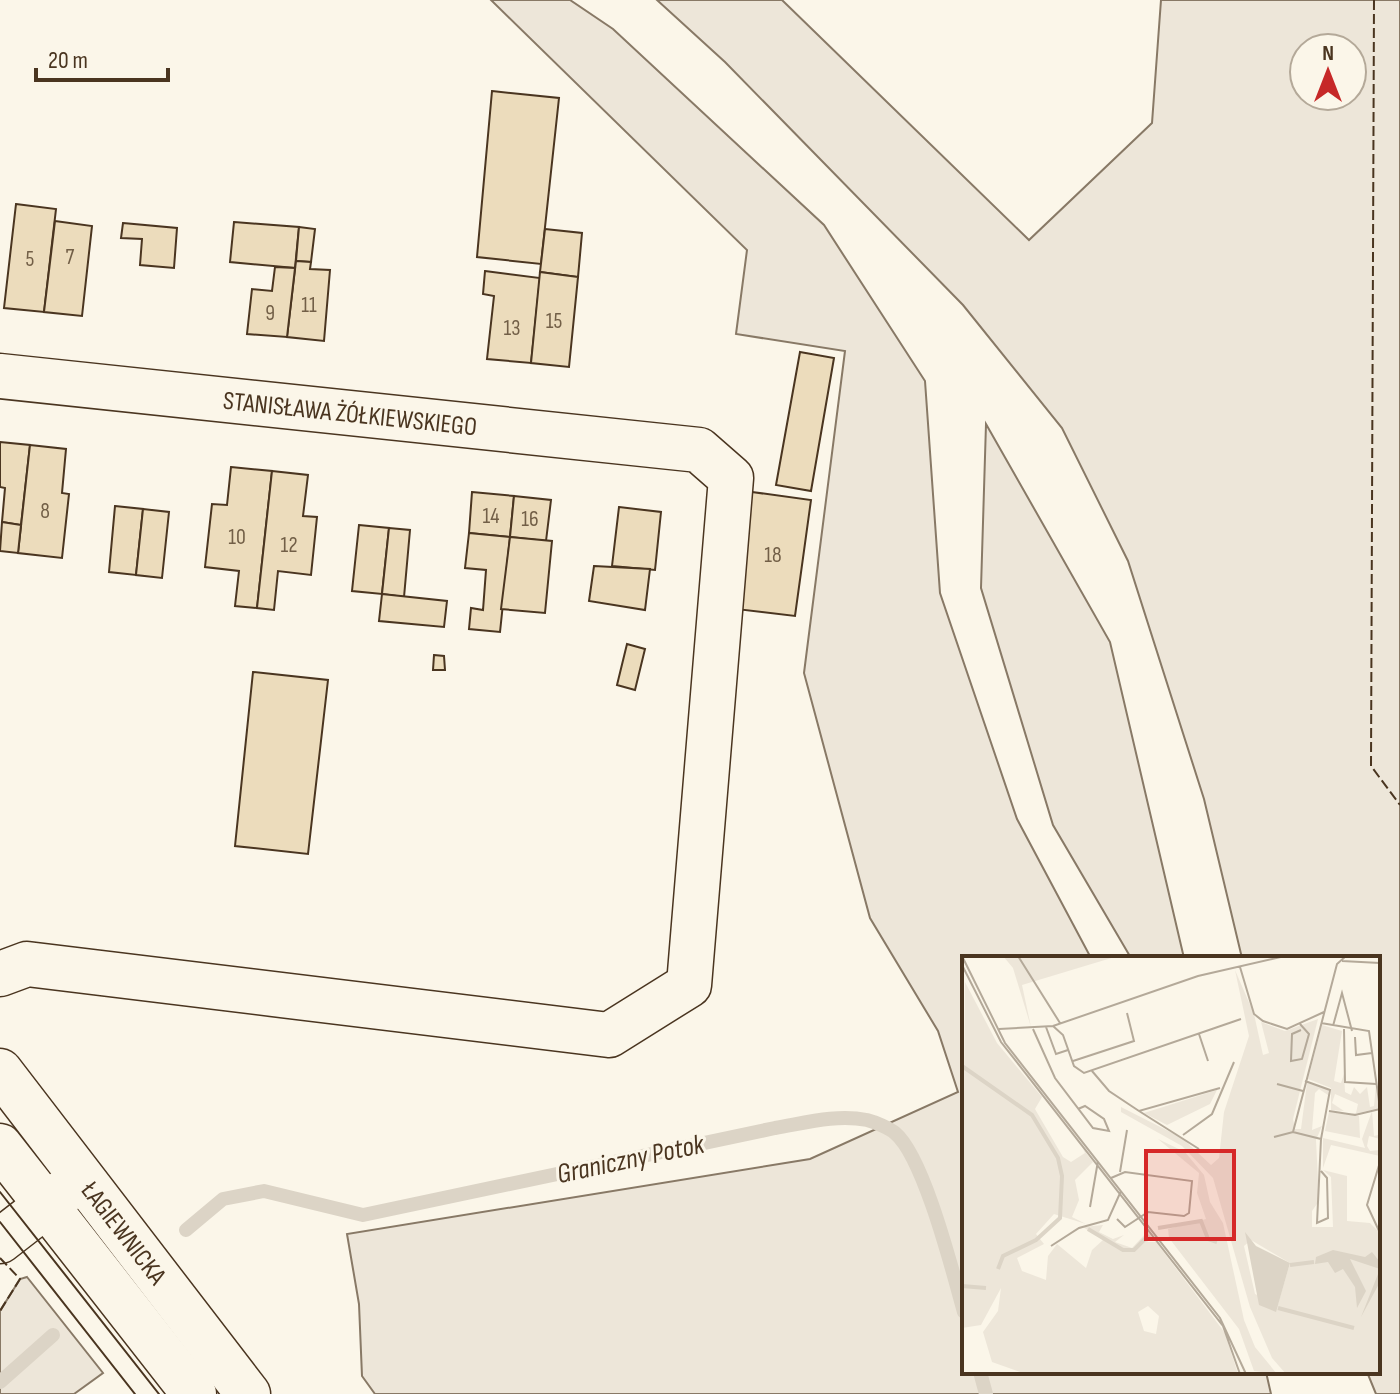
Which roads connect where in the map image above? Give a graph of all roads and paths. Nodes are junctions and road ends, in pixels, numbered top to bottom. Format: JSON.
{"nodes":[{"id":1,"x":0,"y":376,"type":"edge"},
{"id":2,"x":0,"y":974,"type":"edge"},
{"id":3,"x":0,"y":1071,"type":"edge"},
{"id":4,"x":0,"y":1146,"type":"edge"},
{"id":5,"x":80,"y":1179,"type":"junction"},
{"id":6,"x":44,"y":1205,"type":"junction"},
{"id":7,"x":0,"y":1241,"type":"edge"},
{"id":8,"x":194,"y":1394,"type":"edge"},
{"id":9,"x":248,"y":1394,"type":"edge"}],
"edges":[{"from":1,"to":2,"type":"main road","name":"STANISŁAWA ŻÓŁKIEWSKIEGO"},
{"from":3,"to":5,"type":"main road","name":"ŁAGIEWNICKA"},
{"from":4,"to":6,"type":"main road","name":"ŁAGIEWNICKA"},
{"from":5,"to":6,"type":"main road"},
{"from":5,"to":9,"type":"main road","name":"ŁAGIEWNICKA"},
{"from":6,"to":7,"type":"main road"},
{"from":6,"to":8,"type":"main road","name":"ŁAGIEWNICKA"}]}
